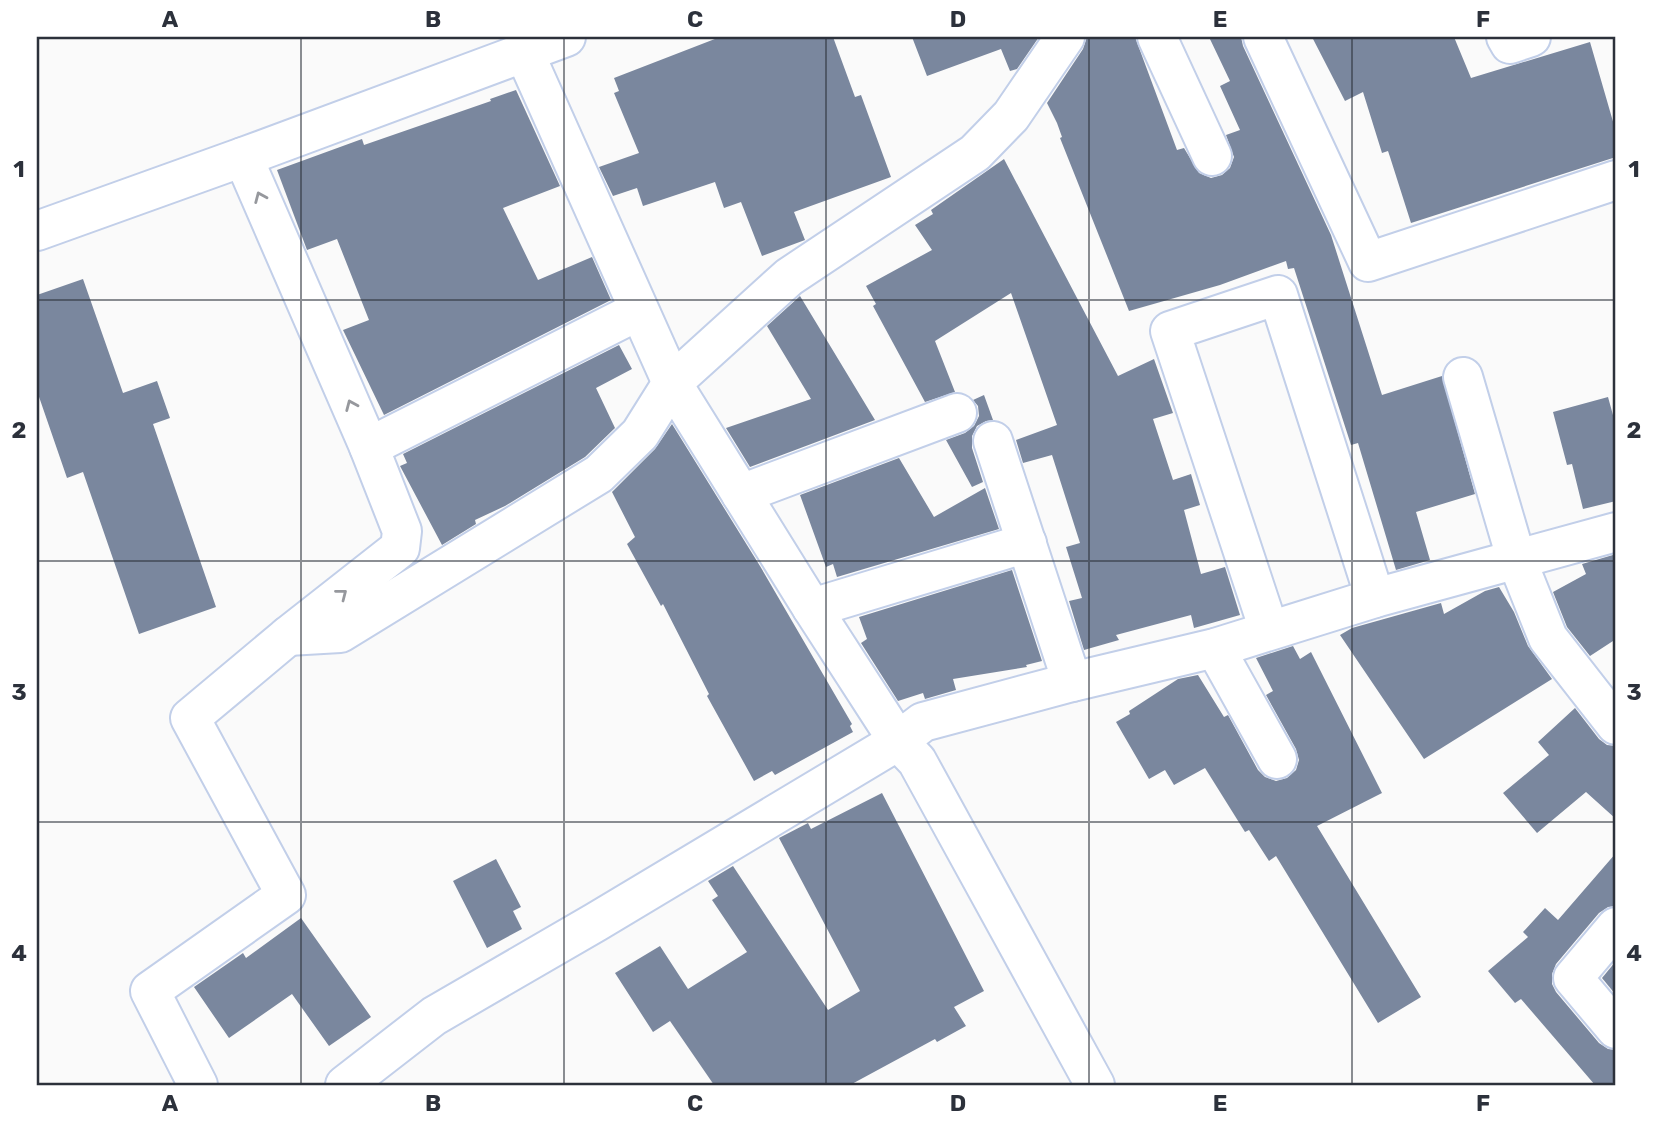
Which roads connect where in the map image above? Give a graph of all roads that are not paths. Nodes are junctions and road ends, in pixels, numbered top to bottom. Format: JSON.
{"nodes":[{"id":1,"x":1065,"y":37,"type":"edge"},
{"id":2,"x":1157,"y":37,"type":"edge"},
{"id":3,"x":1264,"y":37,"type":"edge"},
{"id":4,"x":1506,"y":37,"type":"edge"},
{"id":5,"x":1531,"y":37,"type":"edge"},
{"id":6,"x":546,"y":42,"type":"edge"},
{"id":7,"x":1212,"y":156,"type":"dead end"},
{"id":8,"x":243,"y":157,"type":"junction"},
{"id":9,"x":1616,"y":180,"type":"edge"},
{"id":10,"x":37,"y":231,"type":"edge"},
{"id":11,"x":638,"y":311,"type":"junction"},
{"id":12,"x":1463,"y":377,"type":"dead end"},
{"id":13,"x":672,"y":383,"type":"junction"},
{"id":14,"x":957,"y":412,"type":"dead end"},
{"id":15,"x":993,"y":441,"type":"dead end"},
{"id":16,"x":369,"y":447,"type":"junction"},
{"id":17,"x":741,"y":494,"type":"junction"},
{"id":18,"x":1616,"y":532,"type":"edge"},
{"id":19,"x":1027,"y":543,"type":"junction"},
{"id":20,"x":1516,"y":558,"type":"junction"},
{"id":21,"x":1375,"y":598,"type":"junction"},
{"id":22,"x":812,"y":608,"type":"junction"},
{"id":23,"x":1269,"y":630,"type":"junction"},
{"id":24,"x":288,"y":636,"type":"junction"},
{"id":25,"x":1215,"y":648,"type":"junction"},
{"id":26,"x":1072,"y":682,"type":"junction"},
{"id":27,"x":1616,"y":725,"type":"edge"},
{"id":28,"x":898,"y":741,"type":"junction"},
{"id":29,"x":1277,"y":758,"type":"dead end"},
{"id":30,"x":1616,"y":927,"type":"edge"},
{"id":31,"x":1616,"y":1029,"type":"edge"},
{"id":32,"x":198,"y":1085,"type":"edge"},
{"id":33,"x":345,"y":1085,"type":"edge"},
{"id":34,"x":1096,"y":1085,"type":"edge"}],
"edges":[{"from":1,"to":13,"type":"street"},
{"from":2,"to":7,"type":"street"},
{"from":3,"to":9,"type":"street"},
{"from":4,"to":5,"type":"street"},
{"from":6,"to":8,"type":"street"},
{"from":6,"to":11,"type":"street"},
{"from":8,"to":10,"type":"street"},
{"from":16,"to":8,"type":"street","one_way":true},
{"from":11,"to":13,"type":"street"},
{"from":11,"to":16,"type":"street"},
{"from":12,"to":20,"type":"street"},
{"from":13,"to":17,"type":"street"},
{"from":13,"to":24,"type":"street"},
{"from":14,"to":17,"type":"street"},
{"from":15,"to":19,"type":"street"},
{"from":24,"to":16,"type":"street","one_way":true},
{"from":17,"to":22,"type":"street"},
{"from":18,"to":20,"type":"street"},
{"from":19,"to":22,"type":"street"},
{"from":19,"to":26,"type":"street"},
{"from":20,"to":21,"type":"street"},
{"from":20,"to":27,"type":"street"},
{"from":21,"to":23,"type":"street"},
{"from":21,"to":23,"type":"street"},
{"from":22,"to":28,"type":"street"},
{"from":23,"to":25,"type":"street"},
{"from":24,"to":32,"type":"street"},
{"from":25,"to":26,"type":"street"},
{"from":25,"to":29,"type":"street"},
{"from":26,"to":28,"type":"street"},
{"from":28,"to":33,"type":"street"},
{"from":28,"to":34,"type":"street"},
{"from":30,"to":31,"type":"street"}]}
